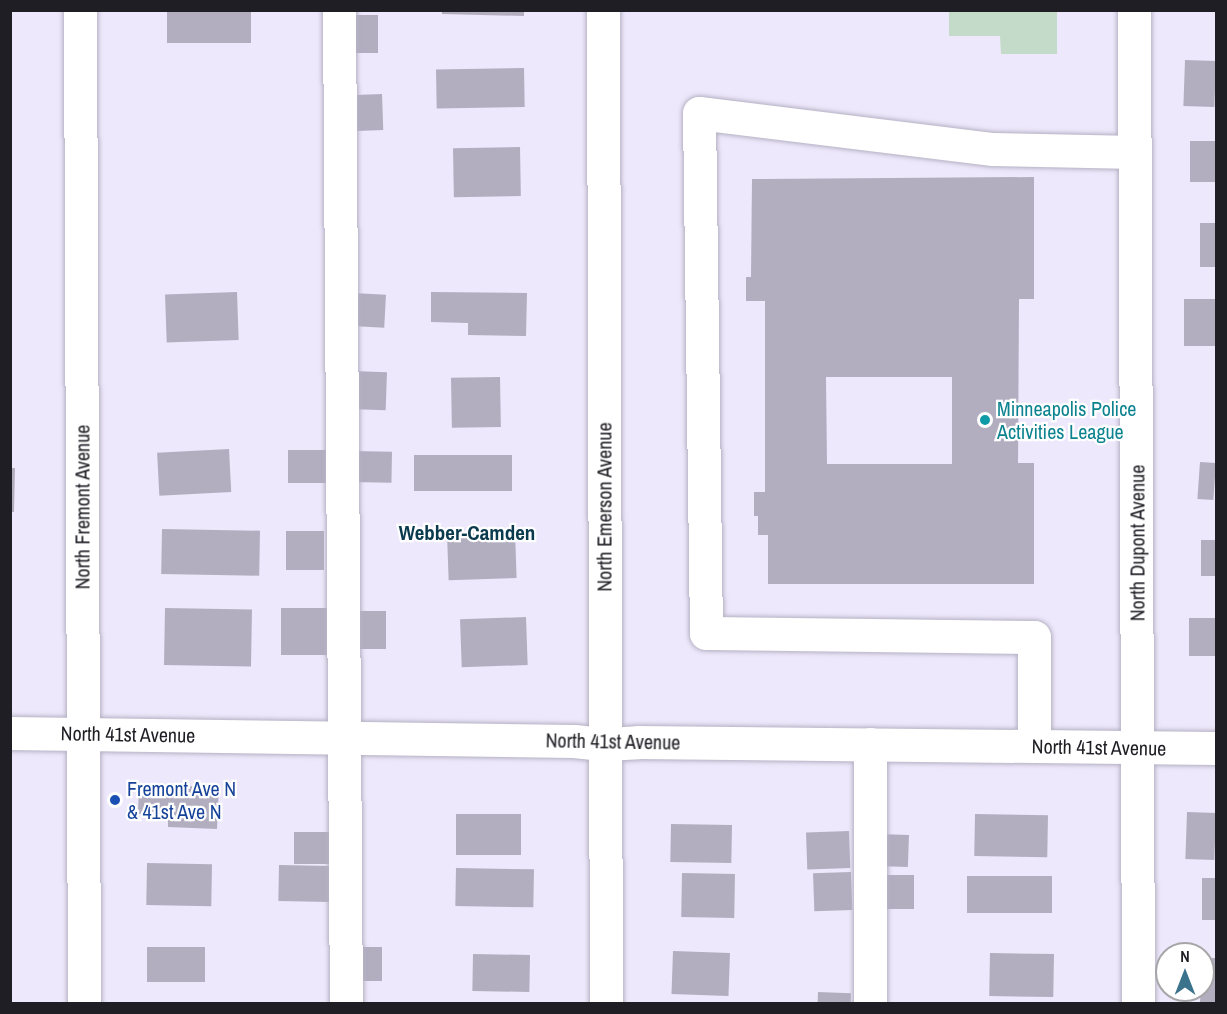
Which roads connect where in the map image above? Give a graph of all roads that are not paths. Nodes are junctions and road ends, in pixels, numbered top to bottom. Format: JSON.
{"nodes":[{"id":1,"x":80,"y":10,"type":"edge"},
{"id":2,"x":339,"y":10,"type":"edge"},
{"id":3,"x":603,"y":10,"type":"edge"},
{"id":4,"x":1134,"y":10,"type":"edge"},
{"id":5,"x":1135,"y":152,"type":"junction"},
{"id":6,"x":10,"y":733,"type":"edge"},
{"id":7,"x":82,"y":734,"type":"junction"},
{"id":8,"x":345,"y":737,"type":"junction"},
{"id":9,"x":605,"y":744,"type":"junction"},
{"id":10,"x":870,"y":744,"type":"junction"},
{"id":11,"x":1034,"y":746,"type":"junction"},
{"id":12,"x":1138,"y":747,"type":"junction"},
{"id":13,"x":1216,"y":748,"type":"edge"},
{"id":14,"x":84,"y":1004,"type":"edge"},
{"id":15,"x":346,"y":1004,"type":"edge"},
{"id":16,"x":606,"y":1004,"type":"edge"},
{"id":17,"x":870,"y":1004,"type":"edge"},
{"id":18,"x":1138,"y":1004,"type":"edge"}],
"edges":[{"from":1,"to":7,"type":"street","name":"North Fremont Avenue"},
{"from":2,"to":8,"type":"street"},
{"from":3,"to":9,"type":"street","name":"North Emerson Avenue"},
{"from":4,"to":5,"type":"street","name":"North Dupont Avenue"},
{"from":5,"to":11,"type":"street"},
{"from":5,"to":12,"type":"street","name":"North Dupont Avenue"},
{"from":6,"to":7,"type":"street","name":"North 41st Avenue"},
{"from":7,"to":8,"type":"street","name":"North 41st Avenue"},
{"from":7,"to":14,"type":"street","name":"North Fremont Avenue"},
{"from":8,"to":9,"type":"street","name":"North 41st Avenue"},
{"from":8,"to":15,"type":"street"},
{"from":9,"to":10,"type":"street","name":"North 41st Avenue"},
{"from":9,"to":16,"type":"street","name":"North Emerson Avenue"},
{"from":10,"to":11,"type":"street","name":"North 41st Avenue"},
{"from":10,"to":17,"type":"street"},
{"from":11,"to":12,"type":"street","name":"North 41st Avenue"},
{"from":12,"to":13,"type":"street","name":"North 41st Avenue"},
{"from":12,"to":18,"type":"street","name":"North Dupont Avenue"}]}
